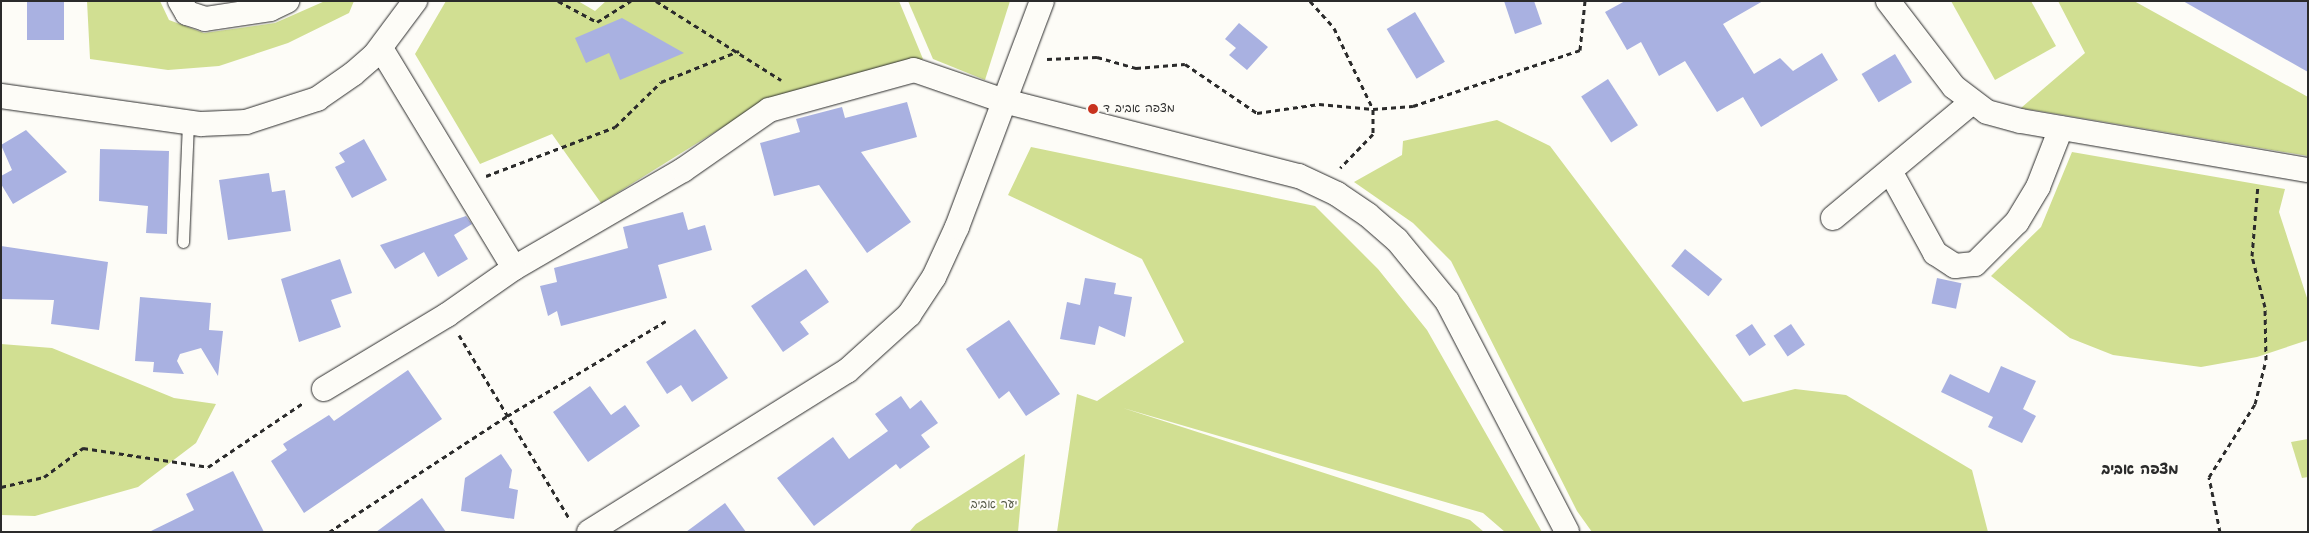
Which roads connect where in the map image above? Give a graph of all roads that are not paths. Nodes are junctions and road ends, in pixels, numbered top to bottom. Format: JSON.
{"nodes":[{"id":1,"x":180,"y":1,"type":"edge"},
{"id":2,"x":288,"y":1,"type":"edge"},
{"id":3,"x":415,"y":1,"type":"edge"},
{"id":4,"x":1042,"y":1,"type":"edge"},
{"id":5,"x":1888,"y":1,"type":"edge"},
{"id":6,"x":381,"y":48,"type":"junction"},
{"id":7,"x":1,"y":96,"type":"edge"},
{"id":8,"x":1004,"y":101,"type":"junction"},
{"id":9,"x":1971,"y":103,"type":"junction"},
{"id":10,"x":188,"y":122,"type":"junction"},
{"id":11,"x":2061,"y":128,"type":"junction"},
{"id":12,"x":2308,"y":170,"type":"edge"},
{"id":13,"x":1890,"y":171,"type":"junction"},
{"id":14,"x":1833,"y":218,"type":"dead end"},
{"id":15,"x":183,"y":242,"type":"dead end"},
{"id":16,"x":514,"y":268,"type":"junction"},
{"id":17,"x":324,"y":389,"type":"road end"},
{"id":18,"x":581,"y":528,"type":"edge"},
{"id":19,"x":1567,"y":532,"type":"edge"}],
"edges":[{"from":1,"to":2,"type":"street"},
{"from":3,"to":6,"type":"street"},
{"from":4,"to":8,"type":"street"},
{"from":5,"to":9,"type":"street"},
{"from":6,"to":10,"type":"street"},
{"from":6,"to":16,"type":"street"},
{"from":7,"to":10,"type":"street"},
{"from":8,"to":16,"type":"street"},
{"from":8,"to":18,"type":"street"},
{"from":8,"to":19,"type":"street"},
{"from":9,"to":11,"type":"street"},
{"from":9,"to":13,"type":"street"},
{"from":10,"to":15,"type":"lane"},
{"from":11,"to":12,"type":"street"},
{"from":11,"to":13,"type":"street"},
{"from":13,"to":14,"type":"street"},
{"from":16,"to":17,"type":"street"}]}
